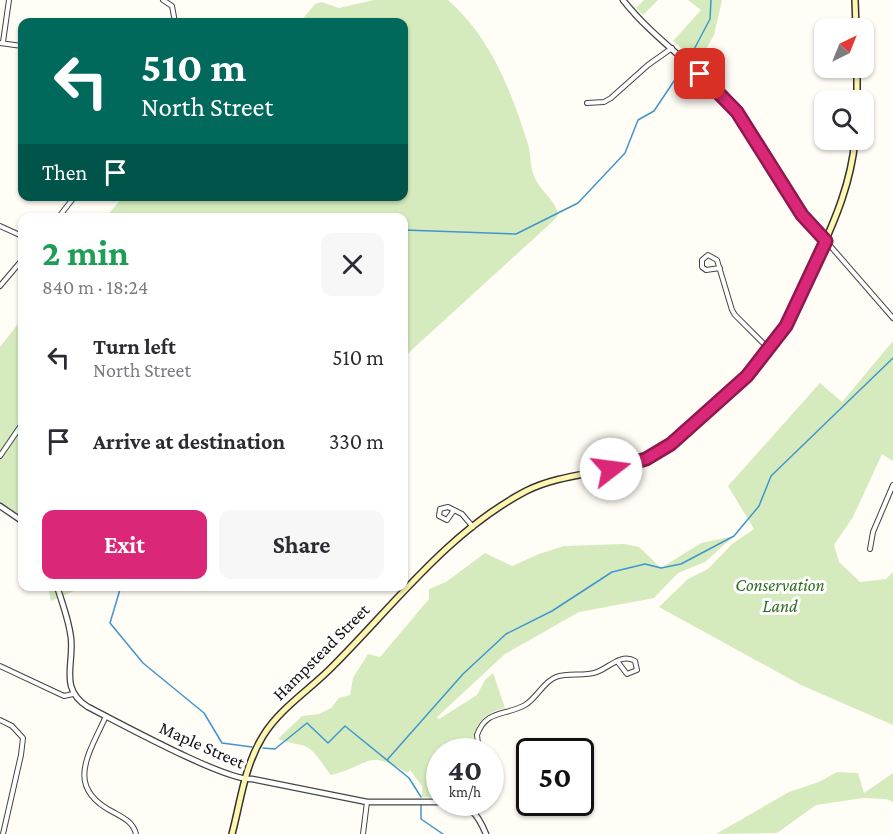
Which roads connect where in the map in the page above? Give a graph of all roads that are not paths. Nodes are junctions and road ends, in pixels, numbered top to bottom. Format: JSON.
{"nodes":[{"id":1,"x":9,"y":0,"type":"edge"},
{"id":2,"x":163,"y":0,"type":"edge"},
{"id":3,"x":624,"y":0,"type":"edge"},
{"id":4,"x":855,"y":0,"type":"edge"},
{"id":5,"x":174,"y":18,"type":"edge"},
{"id":6,"x":856,"y":18,"type":"edge"},
{"id":7,"x":1,"y":43,"type":"edge"},
{"id":8,"x":18,"y":45,"type":"edge"},
{"id":9,"x":672,"y":48,"type":"junction"},
{"id":10,"x":587,"y":103,"type":"dead end"},
{"id":11,"x":853,"y":150,"type":"edge"},
{"id":12,"x":71,"y":201,"type":"edge"},
{"id":13,"x":62,"y":213,"type":"edge"},
{"id":14,"x":0,"y":226,"type":"edge"},
{"id":15,"x":18,"y":234,"type":"edge"},
{"id":16,"x":826,"y":241,"type":"junction"},
{"id":17,"x":18,"y":265,"type":"edge"},
{"id":18,"x":720,"y":268,"type":"junction"},
{"id":19,"x":0,"y":286,"type":"edge"},
{"id":20,"x":893,"y":318,"type":"edge"},
{"id":21,"x":770,"y":350,"type":"junction"},
{"id":22,"x":18,"y":430,"type":"edge"},
{"id":23,"x":0,"y":456,"type":"edge"},
{"id":24,"x":893,"y":485,"type":"edge"},
{"id":25,"x":0,"y":506,"type":"edge"},
{"id":26,"x":454,"y":510,"type":"dead end"},
{"id":27,"x":18,"y":518,"type":"edge"},
{"id":28,"x":474,"y":528,"type":"junction"},
{"id":29,"x":870,"y":549,"type":"dead end"},
{"id":30,"x":408,"y":585,"type":"edge"},
{"id":31,"x":58,"y":591,"type":"edge"},
{"id":32,"x":403,"y":591,"type":"edge"},
{"id":33,"x":617,"y":661,"type":"junction"},
{"id":34,"x":0,"y":666,"type":"edge"},
{"id":35,"x":73,"y":694,"type":"junction"},
{"id":36,"x":106,"y":716,"type":"junction"},
{"id":37,"x":0,"y":720,"type":"edge"},
{"id":38,"x":477,"y":738,"type":"edge"},
{"id":39,"x":243,"y":780,"type":"junction"},
{"id":40,"x":367,"y":802,"type":"junction"},
{"id":41,"x":426,"y":802,"type":"edge"},
{"id":42,"x":479,"y":816,"type":"edge"},
{"id":43,"x":3,"y":834,"type":"edge"},
{"id":44,"x":136,"y":834,"type":"edge"},
{"id":45,"x":232,"y":834,"type":"edge"},
{"id":46,"x":363,"y":834,"type":"edge"},
{"id":47,"x":486,"y":834,"type":"edge"}],
"edges":[{"from":1,"to":7,"type":"street"},
{"from":2,"to":5,"type":"street"},
{"from":3,"to":9,"type":"street"},
{"from":4,"to":6,"type":"main road"},
{"from":7,"to":8,"type":"street"},
{"from":9,"to":10,"type":"street"},
{"from":9,"to":16,"type":"street"},
{"from":11,"to":16,"type":"main road","name":"Hampstead Street"},
{"from":12,"to":13,"type":"street"},
{"from":14,"to":15,"type":"street"},
{"from":16,"to":20,"type":"street"},
{"from":16,"to":21,"type":"main road","name":"Hampstead Street"},
{"from":17,"to":19,"type":"street"},
{"from":18,"to":18,"type":"street"},
{"from":18,"to":21,"type":"street"},
{"from":21,"to":28,"type":"main road","name":"Hampstead Street"},
{"from":22,"to":23,"type":"street"},
{"from":24,"to":29,"type":"street"},
{"from":25,"to":27,"type":"street"},
{"from":26,"to":28,"type":"street"},
{"from":28,"to":30,"type":"main road","name":"Hampstead Street"},
{"from":31,"to":35,"type":"street"},
{"from":32,"to":39,"type":"main road","name":"Hampstead Street"},
{"from":33,"to":33,"type":"street"},
{"from":33,"to":38,"type":"street"},
{"from":34,"to":35,"type":"street"},
{"from":35,"to":36,"type":"street","name":"Maple Street"},
{"from":36,"to":39,"type":"street","name":"Maple Street"},
{"from":36,"to":44,"type":"street"},
{"from":37,"to":43,"type":"street"},
{"from":39,"to":40,"type":"street","name":"Maple Street"},
{"from":39,"to":45,"type":"main road","name":"Hampstead Street"},
{"from":40,"to":41,"type":"street","name":"Maple Street"},
{"from":40,"to":46,"type":"street"},
{"from":42,"to":47,"type":"street"}]}
